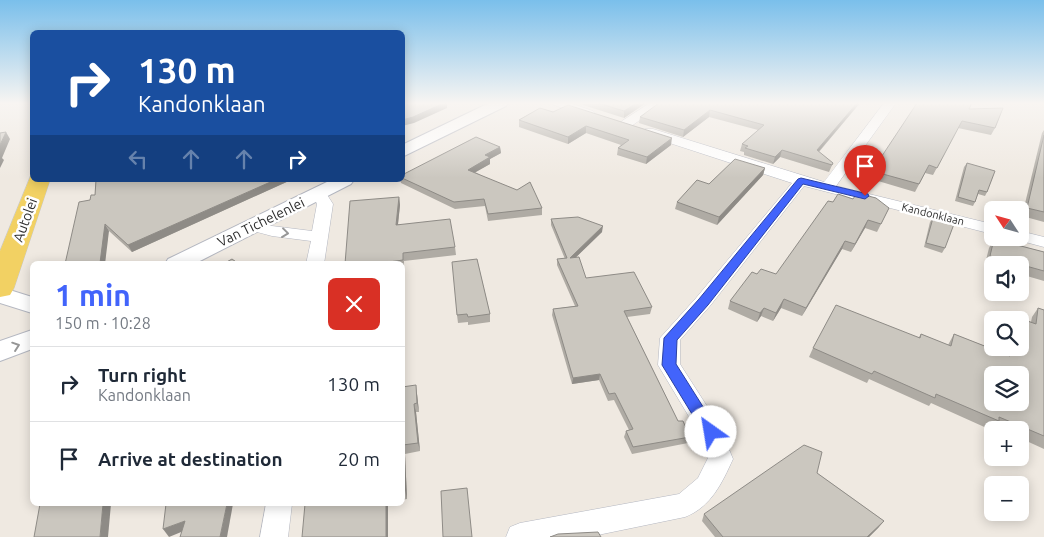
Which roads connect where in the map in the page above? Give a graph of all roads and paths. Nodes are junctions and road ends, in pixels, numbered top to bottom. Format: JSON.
{"nodes":[{"id":1,"x":447,"y":128,"type":"edge"},
{"id":2,"x":639,"y":128,"type":"edge"},
{"id":3,"x":872,"y":128,"type":"edge"},
{"id":4,"x":410,"y":145,"type":"edge"},
{"id":5,"x":801,"y":180,"type":"junction"},
{"id":6,"x":38,"y":182,"type":"edge"},
{"id":7,"x":342,"y":182,"type":"edge"},
{"id":8,"x":828,"y":187,"type":"junction"},
{"id":9,"x":319,"y":193,"type":"junction"},
{"id":10,"x":252,"y":226,"type":"junction"},
{"id":11,"x":984,"y":227,"type":"edge"},
{"id":12,"x":319,"y":237,"type":"junction"},
{"id":13,"x":1029,"y":238,"type":"edge"},
{"id":14,"x":1044,"y":242,"type":"edge"},
{"id":15,"x":182,"y":261,"type":"edge"},
{"id":16,"x":315,"y":261,"type":"edge"},
{"id":17,"x":0,"y":288,"type":"edge"},
{"id":18,"x":0,"y":295,"type":"edge"},
{"id":19,"x":30,"y":304,"type":"edge"},
{"id":20,"x":30,"y":340,"type":"edge"},
{"id":21,"x":0,"y":351,"type":"edge"},
{"id":22,"x":279,"y":506,"type":"edge"},
{"id":23,"x":274,"y":537,"type":"edge"},
{"id":24,"x":520,"y":537,"type":"edge"}],
"edges":[{"from":1,"to":4,"type":"street"},
{"from":2,"to":5,"type":"street","name":"Kandonklaan"},
{"from":3,"to":8,"type":"street"},
{"from":5,"to":8,"type":"street","name":"Kandonklaan"},
{"from":5,"to":24,"type":"street"},
{"from":6,"to":17,"type":"main road","name":"Autolei"},
{"from":7,"to":9,"type":"street","name":"Van Tichelenlei"},
{"from":8,"to":11,"type":"street","name":"Kandonklaan"},
{"from":9,"to":10,"type":"street","name":"Van Tichelenlei"},
{"from":9,"to":12,"type":"street"},
{"from":10,"to":12,"type":"street","one_way":true},
{"from":10,"to":15,"type":"street","name":"Van Tichelenlei"},
{"from":12,"to":16,"type":"street"},
{"from":13,"to":14,"type":"street"},
{"from":18,"to":19,"type":"street"},
{"from":21,"to":20,"type":"street","one_way":true},
{"from":22,"to":23,"type":"street"}]}
